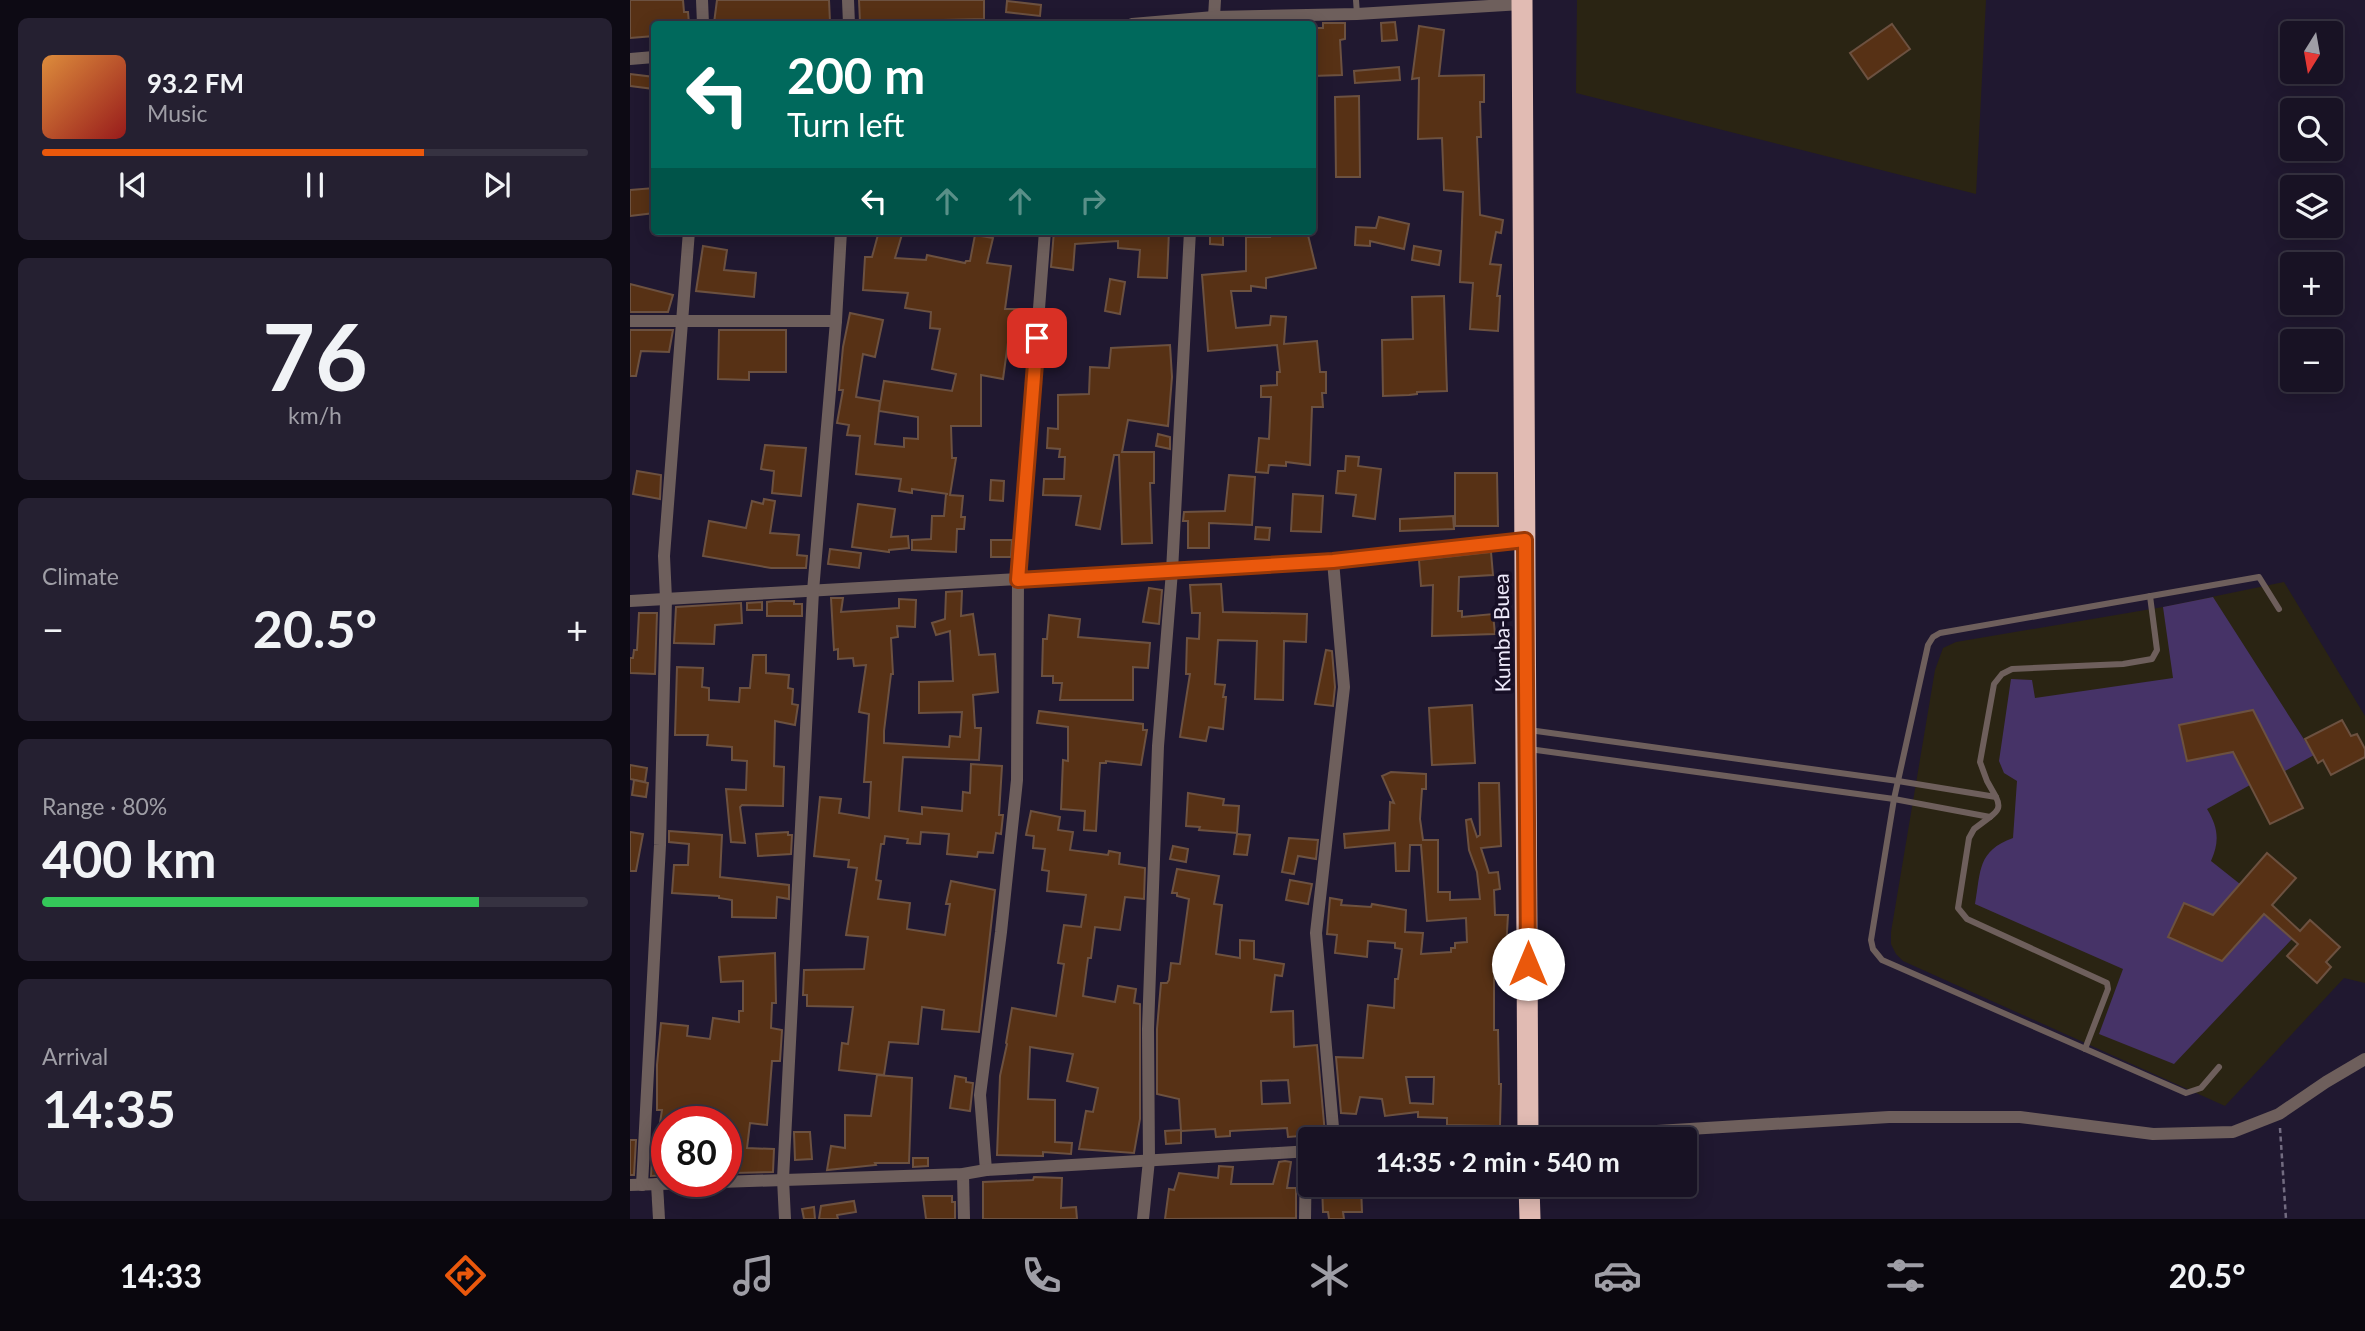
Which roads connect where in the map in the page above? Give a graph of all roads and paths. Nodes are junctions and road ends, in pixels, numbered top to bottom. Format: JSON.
{"nodes":[{"id":1,"x":702,"y":0,"type":"edge"},
{"id":2,"x":848,"y":0,"type":"edge"},
{"id":3,"x":1215,"y":0,"type":"edge"},
{"id":4,"x":1356,"y":0,"type":"edge"},
{"id":5,"x":1521,"y":2,"type":"edge"},
{"id":6,"x":1357,"y":14,"type":"junction"},
{"id":7,"x":1206,"y":20,"type":"edge"},
{"id":8,"x":703,"y":21,"type":"edge"},
{"id":9,"x":849,"y":21,"type":"edge"},
{"id":10,"x":1188,"y":21,"type":"edge"},
{"id":11,"x":651,"y":57,"type":"edge"},
{"id":12,"x":630,"y":59,"type":"edge"},
{"id":13,"x":689,"y":235,"type":"edge"},
{"id":14,"x":841,"y":235,"type":"edge"},
{"id":15,"x":1045,"y":235,"type":"edge"},
{"id":16,"x":1190,"y":235,"type":"edge"},
{"id":17,"x":630,"y":321,"type":"edge"},
{"id":18,"x":681,"y":321,"type":"junction"},
{"id":19,"x":836,"y":321,"type":"junction"},
{"id":20,"x":1525,"y":540,"type":"junction"},
{"id":21,"x":1333,"y":561,"type":"junction"},
{"id":22,"x":1172,"y":571,"type":"junction"},
{"id":23,"x":1018,"y":580,"type":"junction"},
{"id":24,"x":813,"y":591,"type":"junction"},
{"id":25,"x":2150,"y":596,"type":"junction"},
{"id":26,"x":666,"y":599,"type":"junction"},
{"id":27,"x":630,"y":601,"type":"edge"},
{"id":28,"x":2279,"y":609,"type":"dead end"},
{"id":29,"x":1527,"y":739,"type":"junction"},
{"id":30,"x":1898,"y":781,"type":"junction"},
{"id":31,"x":1996,"y":797,"type":"junction"},
{"id":32,"x":1894,"y":799,"type":"junction"},
{"id":33,"x":1990,"y":817,"type":"junction"},
{"id":34,"x":2085,"y":1049,"type":"junction"},
{"id":35,"x":2365,"y":1059,"type":"edge"},
{"id":36,"x":2219,"y":1067,"type":"dead end"},
{"id":37,"x":2279,"y":1114,"type":"junction"},
{"id":38,"x":1333,"y":1127,"type":"edge"},
{"id":39,"x":1527,"y":1127,"type":"edge"},
{"id":40,"x":1697,"y":1129,"type":"edge"},
{"id":41,"x":1298,"y":1152,"type":"edge"},
{"id":42,"x":1149,"y":1160,"type":"junction"},
{"id":43,"x":986,"y":1170,"type":"junction"},
{"id":44,"x":963,"y":1174,"type":"junction"},
{"id":45,"x":783,"y":1179,"type":"junction"},
{"id":46,"x":742,"y":1181,"type":"edge"},
{"id":47,"x":636,"y":1185,"type":"edge"},
{"id":48,"x":658,"y":1197,"type":"edge"},
{"id":49,"x":1306,"y":1197,"type":"edge"},
{"id":50,"x":1530,"y":1197,"type":"edge"},
{"id":51,"x":659,"y":1219,"type":"edge"},
{"id":52,"x":785,"y":1219,"type":"edge"},
{"id":53,"x":964,"y":1219,"type":"edge"},
{"id":54,"x":1143,"y":1219,"type":"edge"},
{"id":55,"x":1305,"y":1219,"type":"edge"},
{"id":56,"x":1530,"y":1219,"type":"edge"},
{"id":57,"x":2286,"y":1219,"type":"edge"}],
"edges":[{"from":1,"to":8,"type":"street"},
{"from":2,"to":9,"type":"street"},
{"from":3,"to":7,"type":"street"},
{"from":4,"to":6,"type":"lane"},
{"from":5,"to":6,"type":"street"},
{"from":5,"to":20,"type":"highway","name":"Kumba-Buea"},
{"from":6,"to":7,"type":"street"},
{"from":7,"to":10,"type":"street"},
{"from":11,"to":12,"type":"street"},
{"from":13,"to":18,"type":"street"},
{"from":14,"to":19,"type":"street"},
{"from":15,"to":23,"type":"street"},
{"from":16,"to":22,"type":"street"},
{"from":17,"to":18,"type":"street"},
{"from":18,"to":19,"type":"street"},
{"from":18,"to":26,"type":"street"},
{"from":19,"to":24,"type":"street"},
{"from":20,"to":21,"type":"street"},
{"from":20,"to":29,"type":"highway","name":"Kumba-Buea"},
{"from":21,"to":22,"type":"street"},
{"from":21,"to":38,"type":"street"},
{"from":22,"to":23,"type":"street"},
{"from":22,"to":42,"type":"street"},
{"from":23,"to":24,"type":"street"},
{"from":23,"to":43,"type":"street"},
{"from":24,"to":26,"type":"street"},
{"from":24,"to":45,"type":"street"},
{"from":25,"to":28,"type":"lane"},
{"from":25,"to":30,"type":"lane"},
{"from":25,"to":31,"type":"lane"},
{"from":26,"to":27,"type":"street"},
{"from":26,"to":47,"type":"street"},
{"from":29,"to":30,"type":"lane"},
{"from":29,"to":32,"type":"lane"},
{"from":29,"to":39,"type":"highway","name":"Kumba-Buea"},
{"from":30,"to":31,"type":"lane"},
{"from":30,"to":32,"type":"lane"},
{"from":31,"to":33,"type":"lane"},
{"from":32,"to":33,"type":"lane"},
{"from":32,"to":34,"type":"lane"},
{"from":33,"to":34,"type":"lane"},
{"from":34,"to":36,"type":"lane"},
{"from":35,"to":37,"type":"street"},
{"from":37,"to":40,"type":"street"},
{"from":37,"to":57,"type":"path"},
{"from":41,"to":42,"type":"street"},
{"from":42,"to":43,"type":"street"},
{"from":42,"to":54,"type":"street"},
{"from":43,"to":44,"type":"street"},
{"from":44,"to":45,"type":"street"},
{"from":44,"to":53,"type":"street"},
{"from":45,"to":46,"type":"street"},
{"from":45,"to":52,"type":"street"},
{"from":48,"to":51,"type":"street"},
{"from":49,"to":55,"type":"street"},
{"from":50,"to":56,"type":"highway"}]}
